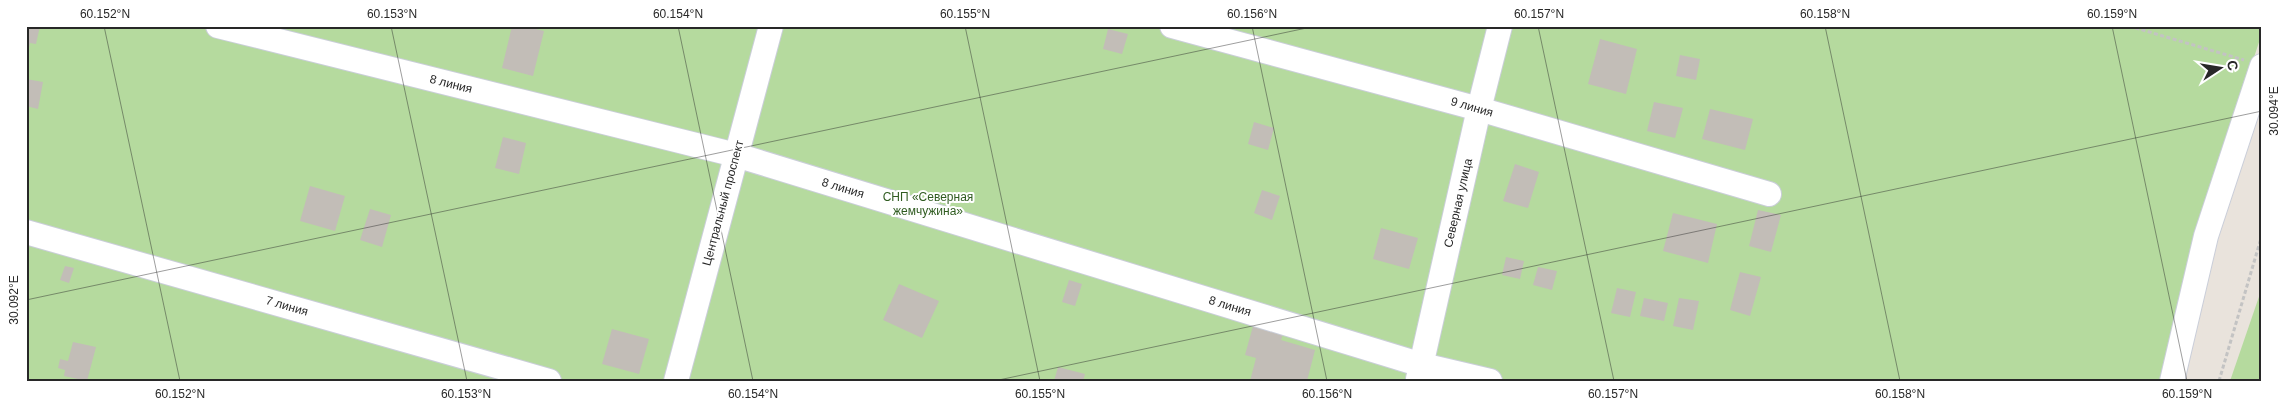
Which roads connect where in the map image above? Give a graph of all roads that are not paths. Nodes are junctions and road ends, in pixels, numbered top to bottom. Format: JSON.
{"nodes":[{"id":1,"x":218,"y":26,"type":"edge"},
{"id":2,"x":771,"y":26,"type":"edge"},
{"id":3,"x":1172,"y":26,"type":"edge"},
{"id":4,"x":1500,"y":26,"type":"edge"},
{"id":5,"x":2257,"y":64,"type":"edge"},
{"id":6,"x":1479,"y":109,"type":"junction"},
{"id":7,"x":736,"y":155,"type":"junction"},
{"id":8,"x":1769,"y":194,"type":"dead end"},
{"id":9,"x":26,"y":232,"type":"edge"},
{"id":10,"x":1420,"y":373,"type":"edge"},
{"id":11,"x":549,"y":381,"type":"edge"},
{"id":12,"x":676,"y":381,"type":"edge"},
{"id":13,"x":1490,"y":381,"type":"edge"},
{"id":14,"x":2172,"y":381,"type":"edge"}],
"edges":[{"from":1,"to":7,"type":"street","name":"8 линия"},
{"from":2,"to":7,"type":"street","name":"Центральный проспект"},
{"from":3,"to":6,"type":"street","name":"9 линия"},
{"from":4,"to":6,"type":"street","name":"Северная улица"},
{"from":5,"to":14,"type":"street"},
{"from":6,"to":8,"type":"street","name":"9 линия"},
{"from":6,"to":10,"type":"street","name":"Северная улица"},
{"from":7,"to":10,"type":"street","name":"8 линия"},
{"from":7,"to":12,"type":"street","name":"Центральный проспект"},
{"from":9,"to":11,"type":"street","name":"7 линия"},
{"from":10,"to":13,"type":"street","name":"8 линия"}]}
